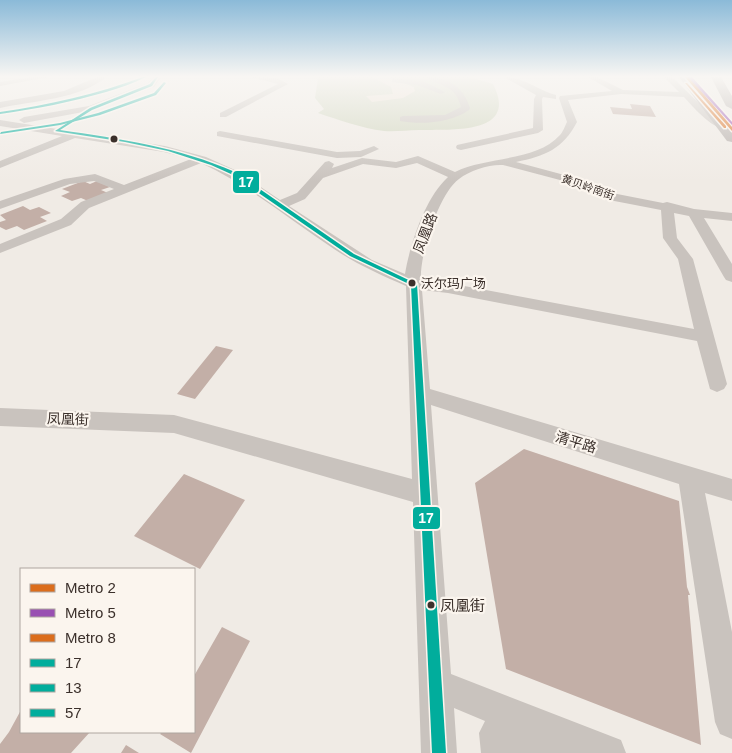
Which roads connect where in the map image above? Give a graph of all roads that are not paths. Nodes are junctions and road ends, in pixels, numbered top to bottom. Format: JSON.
{"nodes":[{"id":1,"x":66,"y":112,"type":"edge"},
{"id":2,"x":84,"y":112,"type":"edge"},
{"id":3,"x":230,"y":112,"type":"edge"},
{"id":4,"x":455,"y":112,"type":"edge"},
{"id":5,"x":461,"y":112,"type":"edge"},
{"id":6,"x":538,"y":112,"type":"edge"},
{"id":7,"x":568,"y":112,"type":"edge"},
{"id":8,"x":703,"y":112,"type":"edge"},
{"id":9,"x":714,"y":112,"type":"edge"},
{"id":10,"x":224,"y":115,"type":"dead end"},
{"id":11,"x":453,"y":115,"type":"junction"},
{"id":12,"x":403,"y":119,"type":"dead end"},
{"id":13,"x":727,"y":122,"type":"edge"},
{"id":14,"x":2,"y":123,"type":"edge"},
{"id":15,"x":57,"y":131,"type":"junction"},
{"id":16,"x":75,"y":134,"type":"junction"},
{"id":17,"x":220,"y":134,"type":"dead end"},
{"id":18,"x":732,"y":138,"type":"edge"},
{"id":19,"x":461,"y":146,"type":"dead end"},
{"id":20,"x":374,"y":148,"type":"dead end"},
{"id":21,"x":337,"y":155,"type":"junction"},
{"id":22,"x":201,"y":159,"type":"junction"},
{"id":23,"x":504,"y":162,"type":"junction"},
{"id":24,"x":0,"y":165,"type":"edge"},
{"id":25,"x":321,"y":175,"type":"junction"},
{"id":26,"x":455,"y":176,"type":"junction"},
{"id":27,"x":124,"y":189,"type":"junction"},
{"id":28,"x":0,"y":205,"type":"edge"},
{"id":29,"x":279,"y":205,"type":"junction"},
{"id":30,"x":668,"y":206,"type":"junction"},
{"id":31,"x":694,"y":213,"type":"junction"},
{"id":32,"x":732,"y":217,"type":"edge"},
{"id":33,"x":0,"y":249,"type":"edge"},
{"id":34,"x":732,"y":276,"type":"edge"},
{"id":35,"x":414,"y":284,"type":"junction"},
{"id":36,"x":706,"y":337,"type":"junction"},
{"id":37,"x":717,"y":384,"type":"dead end"},
{"id":38,"x":420,"y":394,"type":"junction"},
{"id":39,"x":0,"y":417,"type":"edge"},
{"id":40,"x":690,"y":477,"type":"junction"},
{"id":41,"x":732,"y":490,"type":"edge"},
{"id":42,"x":426,"y":494,"type":"junction"},
{"id":43,"x":435,"y":684,"type":"junction"},
{"id":44,"x":732,"y":722,"type":"edge"},
{"id":45,"x":439,"y":753,"type":"edge"},
{"id":46,"x":499,"y":753,"type":"edge"},
{"id":47,"x":544,"y":753,"type":"edge"},
{"id":48,"x":608,"y":753,"type":"edge"}],
"edges":[{"from":1,"to":14,"type":"street"},
{"from":2,"to":15,"type":"street"},
{"from":3,"to":10,"type":"street"},
{"from":4,"to":11,"type":"street"},
{"from":5,"to":11,"type":"street"},
{"from":6,"to":19,"type":"street"},
{"from":7,"to":23,"type":"street"},
{"from":8,"to":13,"type":"street"},
{"from":9,"to":13,"type":"main road"},
{"from":11,"to":12,"type":"street"},
{"from":13,"to":18,"type":"main road"},
{"from":14,"to":15,"type":"street"},
{"from":15,"to":16,"type":"street"},
{"from":16,"to":22,"type":"street"},
{"from":16,"to":24,"type":"street"},
{"from":17,"to":21,"type":"street"},
{"from":20,"to":21,"type":"street"},
{"from":21,"to":25,"type":"street"},
{"from":22,"to":27,"type":"street"},
{"from":22,"to":29,"type":"street"},
{"from":23,"to":26,"type":"street"},
{"from":23,"to":30,"type":"street","name":"黄贝岭南街"},
{"from":25,"to":26,"type":"street"},
{"from":25,"to":29,"type":"street"},
{"from":26,"to":35,"type":"street","name":"凤凰路"},
{"from":27,"to":28,"type":"street"},
{"from":27,"to":33,"type":"street"},
{"from":29,"to":35,"type":"street"},
{"from":30,"to":31,"type":"street","name":"黄贝岭南街"},
{"from":30,"to":36,"type":"street"},
{"from":31,"to":32,"type":"street","name":"黄贝岭南街"},
{"from":31,"to":34,"type":"street"},
{"from":35,"to":36,"type":"street"},
{"from":35,"to":38,"type":"street","name":"凤凰路"},
{"from":36,"to":37,"type":"street"},
{"from":38,"to":40,"type":"street","name":"清平路"},
{"from":38,"to":42,"type":"street","name":"凤凰路"},
{"from":39,"to":42,"type":"street","name":"凤凰街"},
{"from":40,"to":41,"type":"street","name":"清平路"},
{"from":40,"to":44,"type":"street"},
{"from":42,"to":43,"type":"street","name":"凤凰路"},
{"from":43,"to":45,"type":"street","name":"凤凰路"},
{"from":43,"to":48,"type":"street"},
{"from":46,"to":47,"type":"street"}]}
